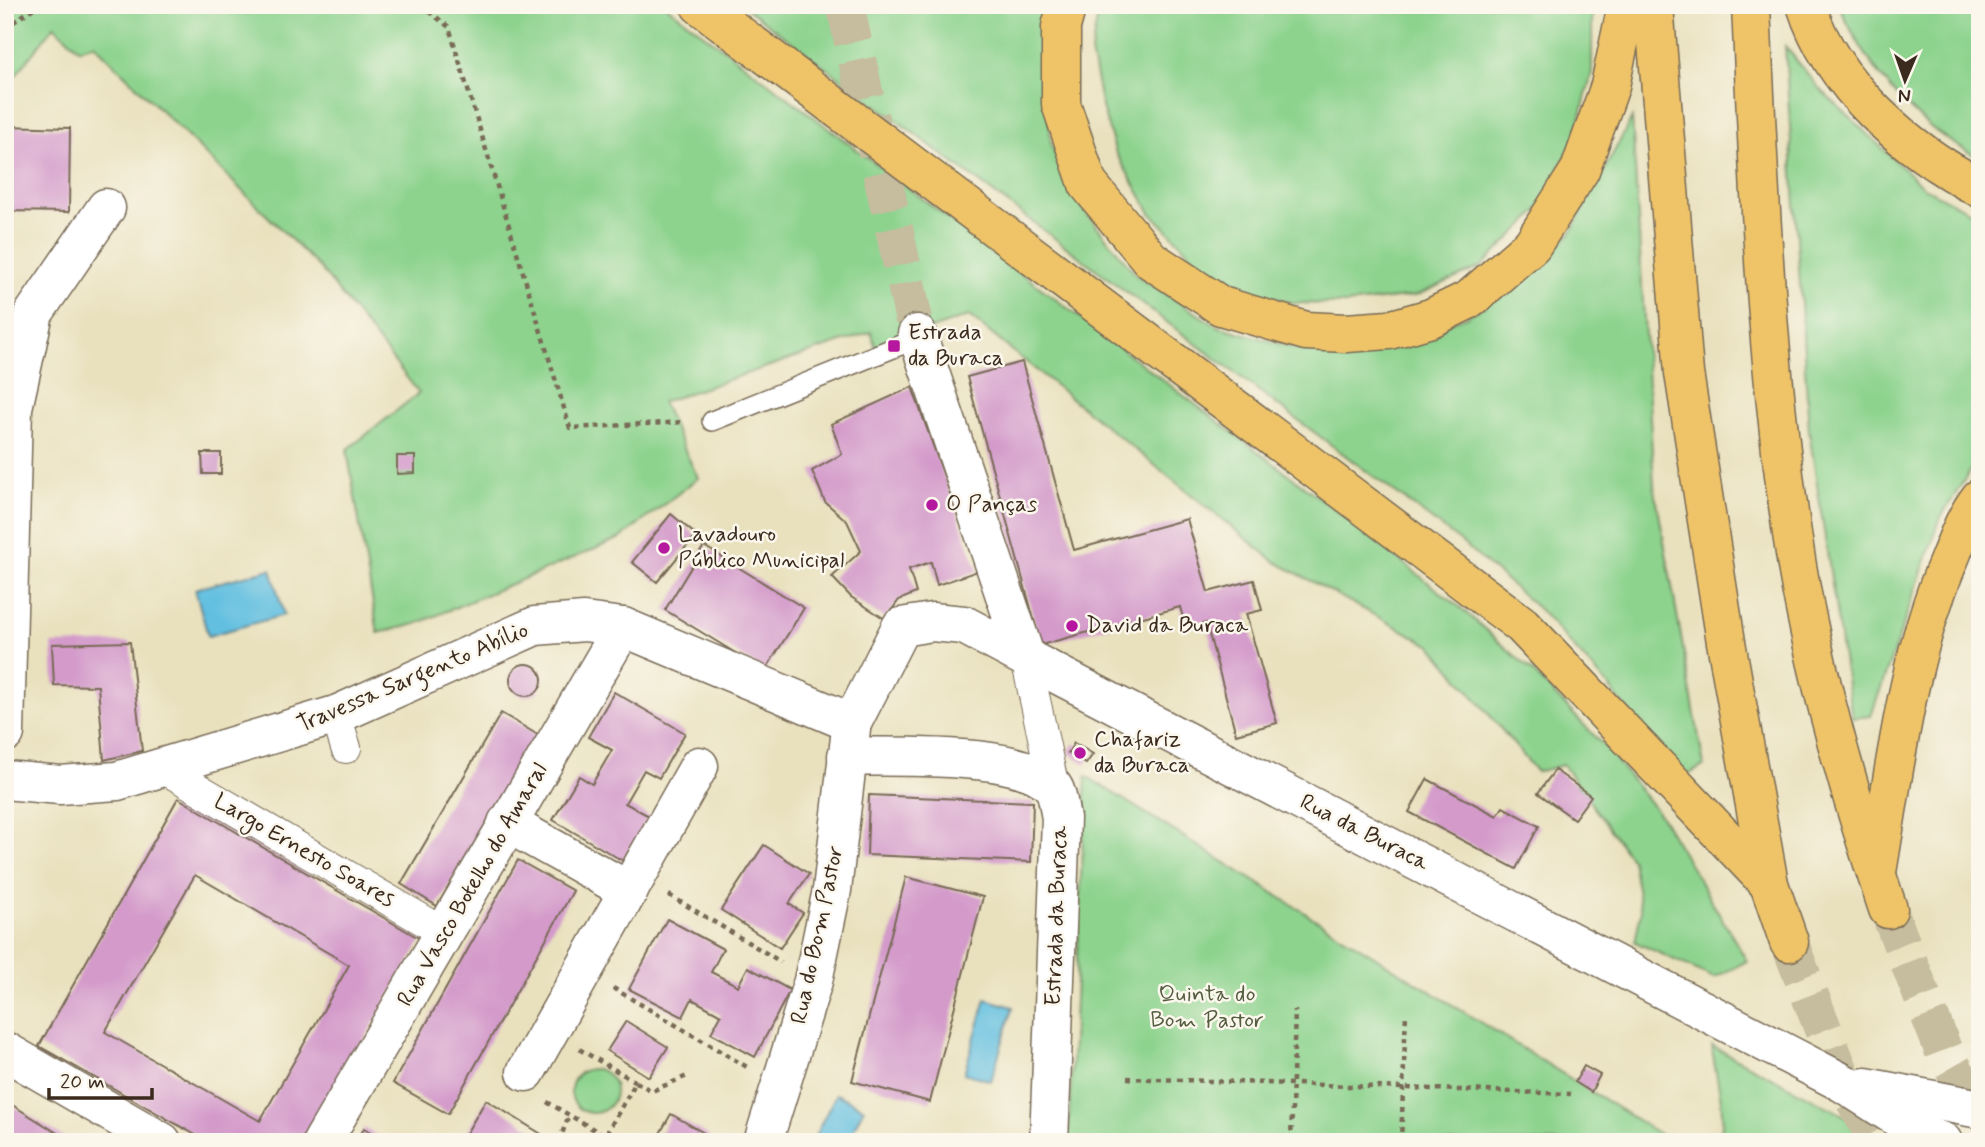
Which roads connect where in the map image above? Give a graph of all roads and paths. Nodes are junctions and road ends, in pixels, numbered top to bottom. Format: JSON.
{"nodes":[{"id":1,"x":38,"y":5,"type":"edge"},
{"id":2,"x":280,"y":5,"type":"edge"},
{"id":3,"x":312,"y":5,"type":"edge"},
{"id":4,"x":421,"y":5,"type":"edge"},
{"id":5,"x":700,"y":5,"type":"edge"},
{"id":6,"x":1067,"y":5,"type":"edge"},
{"id":7,"x":1626,"y":5,"type":"edge"},
{"id":8,"x":1654,"y":5,"type":"edge"},
{"id":9,"x":1751,"y":5,"type":"edge"},
{"id":10,"x":1806,"y":5,"type":"edge"},
{"id":11,"x":5,"y":28,"type":"edge"},
{"id":12,"x":1980,"y":188,"type":"edge"},
{"id":13,"x":106,"y":208,"type":"dead end"},
{"id":14,"x":917,"y":336,"type":"joint"},
{"id":15,"x":712,"y":421,"type":"joint"},
{"id":16,"x":1980,"y":498,"type":"edge"},
{"id":17,"x":624,"y":627,"type":"junction"},
{"id":18,"x":1026,"y":658,"type":"junction"},
{"id":19,"x":5,"y":733,"type":"edge"},
{"id":20,"x":850,"y":739,"type":"junction"},
{"id":21,"x":699,"y":766,"type":"dead end"},
{"id":22,"x":163,"y":768,"type":"junction"},
{"id":23,"x":5,"y":780,"type":"edge"},
{"id":24,"x":1054,"y":788,"type":"junction"},
{"id":25,"x":507,"y":823,"type":"junction"},
{"id":26,"x":633,"y":884,"type":"junction"},
{"id":27,"x":1769,"y":884,"type":"junction"},
{"id":28,"x":445,"y":933,"type":"junction"},
{"id":29,"x":1789,"y":942,"type":"tunnel mouth"},
{"id":30,"x":583,"y":971,"type":"junction"},
{"id":31,"x":813,"y":981,"type":"junction"},
{"id":32,"x":1295,"y":1010,"type":"dead end"},
{"id":33,"x":1406,"y":1013,"type":"dead end"},
{"id":34,"x":549,"y":1032,"type":"junction"},
{"id":35,"x":5,"y":1051,"type":"edge"},
{"id":36,"x":526,"y":1072,"type":"joint"},
{"id":37,"x":687,"y":1076,"type":"dead end"},
{"id":38,"x":1127,"y":1078,"type":"dead end"},
{"id":39,"x":636,"y":1082,"type":"junction"},
{"id":40,"x":1843,"y":1083,"type":"junction"},
{"id":41,"x":1293,"y":1084,"type":"junction"},
{"id":42,"x":781,"y":1086,"type":"junction"},
{"id":43,"x":1403,"y":1088,"type":"junction"},
{"id":44,"x":1571,"y":1094,"type":"dead end"},
{"id":45,"x":1980,"y":1109,"type":"edge"},
{"id":46,"x":569,"y":1115,"type":"junction"},
{"id":47,"x":162,"y":1142,"type":"edge"},
{"id":48,"x":322,"y":1142,"type":"edge"},
{"id":49,"x":559,"y":1142,"type":"edge"},
{"id":50,"x":763,"y":1142,"type":"edge"},
{"id":51,"x":1049,"y":1142,"type":"edge"},
{"id":52,"x":1291,"y":1142,"type":"edge"},
{"id":53,"x":1401,"y":1142,"type":"edge"},
{"id":54,"x":1942,"y":1142,"type":"edge"}],
"edges":[{"from":1,"to":11,"type":"path"},
{"from":2,"to":3,"type":"path"},
{"from":4,"to":15,"type":"path"},
{"from":5,"to":27,"type":"highway"},
{"from":6,"to":7,"type":"highway"},
{"from":8,"to":27,"type":"highway"},
{"from":9,"to":16,"type":"highway"},
{"from":10,"to":12,"type":"highway"},
{"from":13,"to":19,"type":"street"},
{"from":14,"to":15,"type":"lane"},
{"from":14,"to":18,"type":"street","name":"Estrada da Buraca"},
{"from":17,"to":20,"type":"street","name":"Travessa Sargento Abílio"},
{"from":17,"to":22,"type":"street","name":"Travessa Sargento Abílio"},
{"from":17,"to":25,"type":"street","name":"Rua Vasco Botelho do Amaral"},
{"from":18,"to":20,"type":"street","name":"Rua da Buraca"},
{"from":18,"to":24,"type":"street","name":"Estrada da Buraca"},
{"from":18,"to":40,"type":"street","name":"Rua da Buraca"},
{"from":20,"to":24,"type":"street"},
{"from":20,"to":31,"type":"street","name":"Rua do Bom Pastor"},
{"from":21,"to":26,"type":"street"},
{"from":22,"to":23,"type":"street","name":"Travessa Sargento Abílio"},
{"from":22,"to":28,"type":"street","name":"Largo Ernesto Soares"},
{"from":24,"to":51,"type":"street","name":"Estrada da Buraca"},
{"from":25,"to":26,"type":"street"},
{"from":25,"to":28,"type":"street","name":"Rua Vasco Botelho do Amaral"},
{"from":26,"to":30,"type":"street"},
{"from":26,"to":31,"type":"path"},
{"from":27,"to":29,"type":"highway"},
{"from":28,"to":48,"type":"street","name":"Rua Vasco Botelho do Amaral"},
{"from":30,"to":34,"type":"street"},
{"from":30,"to":42,"type":"path"},
{"from":31,"to":42,"type":"street","name":"Rua do Bom Pastor"},
{"from":32,"to":41,"type":"path"},
{"from":33,"to":43,"type":"path"},
{"from":34,"to":36,"type":"street"},
{"from":34,"to":39,"type":"path"},
{"from":35,"to":47,"type":"street"},
{"from":36,"to":46,"type":"path"},
{"from":37,"to":39,"type":"path"},
{"from":38,"to":41,"type":"path"},
{"from":39,"to":46,"type":"path"},
{"from":40,"to":45,"type":"street","name":"Rua da Buraca"},
{"from":40,"to":54,"type":"street","name":"Rua da Buraca"},
{"from":41,"to":43,"type":"path"},
{"from":41,"to":52,"type":"path"},
{"from":42,"to":50,"type":"street","name":"Rua do Bom Pastor"},
{"from":43,"to":44,"type":"path"},
{"from":43,"to":53,"type":"path"},
{"from":46,"to":49,"type":"path"}]}
